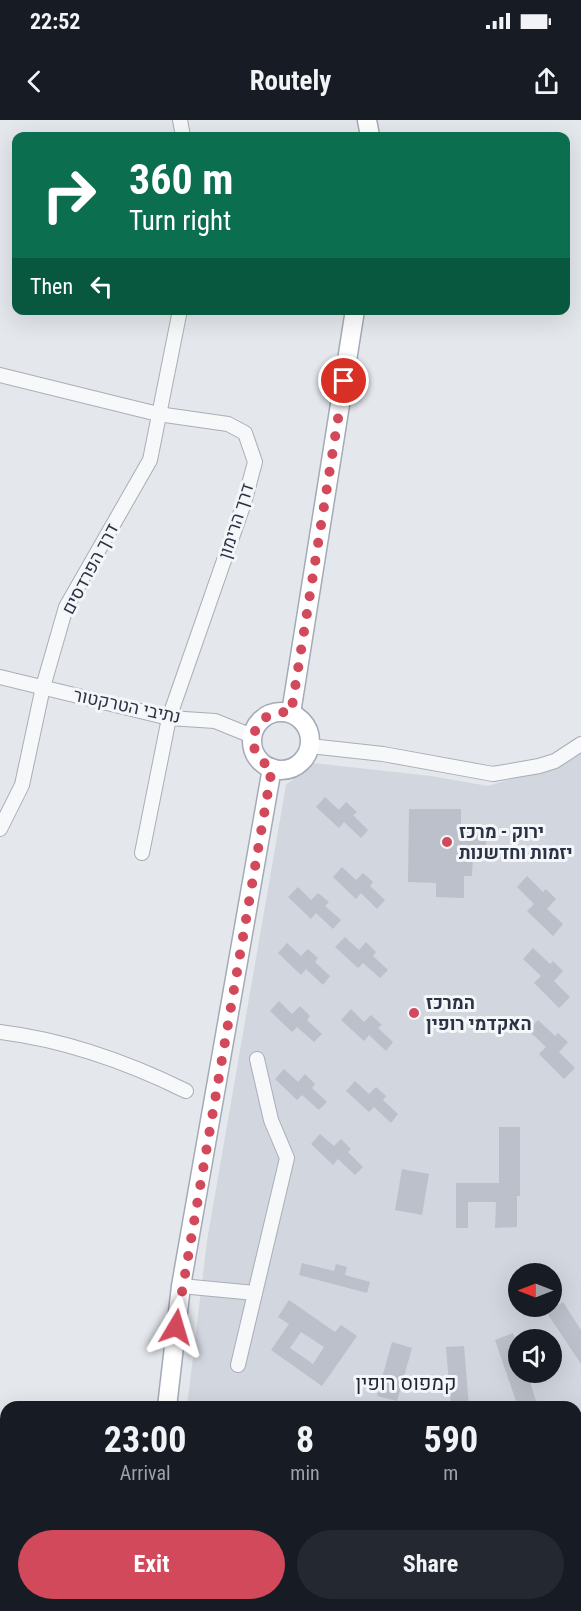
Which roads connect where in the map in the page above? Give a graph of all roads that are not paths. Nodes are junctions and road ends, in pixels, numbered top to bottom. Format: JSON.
{"nodes":[{"id":1,"x":179,"y":315,"type":"edge"},
{"id":2,"x":355,"y":315,"type":"edge"},
{"id":3,"x":0,"y":375,"type":"edge"},
{"id":4,"x":158,"y":414,"type":"junction"},
{"id":5,"x":0,"y":677,"type":"edge"},
{"id":6,"x":42,"y":687,"type":"junction"},
{"id":7,"x":291,"y":713,"type":"junction"},
{"id":8,"x":169,"y":718,"type":"junction"},
{"id":9,"x":252,"y":736,"type":"junction"},
{"id":10,"x":581,"y":744,"type":"edge"},
{"id":11,"x":310,"y":746,"type":"junction"},
{"id":12,"x":272,"y":768,"type":"junction"},
{"id":13,"x":3,"y":815,"type":"edge"},
{"id":14,"x":0,"y":830,"type":"edge"},
{"id":15,"x":142,"y":853,"type":"dead end"},
{"id":16,"x":0,"y":1032,"type":"edge"},
{"id":17,"x":256,"y":1059,"type":"dead end"},
{"id":18,"x":186,"y":1091,"type":"dead end"},
{"id":19,"x":181,"y":1287,"type":"junction"},
{"id":20,"x":255,"y":1293,"type":"junction"},
{"id":21,"x":238,"y":1365,"type":"dead end"},
{"id":22,"x":167,"y":1401,"type":"edge"}],
"edges":[{"from":1,"to":4,"type":"street","name":"דרך הפרדסים"},
{"from":2,"to":7,"type":"main road"},
{"from":3,"to":4,"type":"street","name":"דרך הרימון"},
{"from":4,"to":6,"type":"street","name":"דרך הפרדסים"},
{"from":4,"to":8,"type":"street","name":"דרך הרימון"},
{"from":5,"to":6,"type":"street","name":"נתיבי הטרקטור"},
{"from":6,"to":8,"type":"street","name":"נתיבי הטרקטור"},
{"from":6,"to":13,"type":"street","name":"דרך הפרדסים"},
{"from":7,"to":9,"type":"main road"},
{"from":7,"to":11,"type":"main road"},
{"from":8,"to":9,"type":"street","name":"נתיבי הטרקטור"},
{"from":8,"to":15,"type":"street","name":"דרך הרימון"},
{"from":9,"to":12,"type":"main road"},
{"from":10,"to":11,"type":"street"},
{"from":11,"to":12,"type":"main road"},
{"from":12,"to":19,"type":"main road"},
{"from":13,"to":14,"type":"street","name":"דרך הפרדסים"},
{"from":16,"to":18,"type":"street"},
{"from":17,"to":20,"type":"street"},
{"from":19,"to":20,"type":"street"},
{"from":19,"to":22,"type":"main road"},
{"from":20,"to":21,"type":"street"}]}
